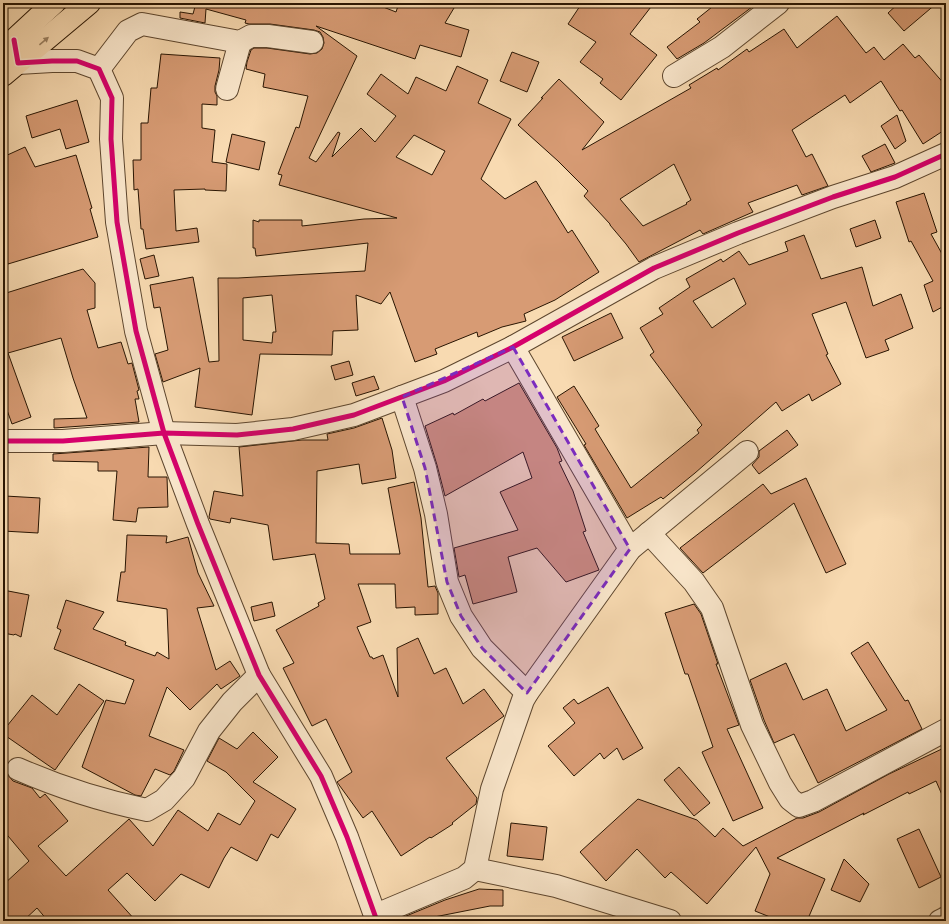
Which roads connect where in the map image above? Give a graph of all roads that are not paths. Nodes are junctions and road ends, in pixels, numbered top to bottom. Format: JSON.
{"nodes":[{"id":1,"x":54,"y":3,"type":"edge"},
{"id":2,"x":89,"y":3,"type":"edge"},
{"id":3,"x":778,"y":3,"type":"edge"},
{"id":4,"x":240,"y":42,"type":"junction"},
{"id":5,"x":312,"y":42,"type":"dead end"},
{"id":6,"x":8,"y":44,"type":"edge"},
{"id":7,"x":10,"y":69,"type":"edge"},
{"id":8,"x":99,"y":69,"type":"junction"},
{"id":9,"x":674,"y":76,"type":"dead end"},
{"id":10,"x":227,"y":89,"type":"dead end"},
{"id":11,"x":946,"y":154,"type":"edge"},
{"id":12,"x":513,"y":347,"type":"junction"},
{"id":13,"x":402,"y":397,"type":"junction"},
{"id":14,"x":164,"y":432,"type":"junction"},
{"id":15,"x":3,"y":441,"type":"edge"},
{"id":16,"x":747,"y":452,"type":"dead end"},
{"id":17,"x":649,"y":533,"type":"junction"},
{"id":18,"x":630,"y":549,"type":"junction"},
{"id":19,"x":259,"y":675,"type":"junction"},
{"id":20,"x":527,"y":693,"type":"junction"},
{"id":21,"x":946,"y":730,"type":"edge"},
{"id":22,"x":18,"y":769,"type":"dead end"},
{"id":23,"x":475,"y":869,"type":"junction"},
{"id":24,"x":377,"y":918,"type":"edge"},
{"id":25,"x":946,"y":918,"type":"edge"},
{"id":26,"x":670,"y":921,"type":"edge"},
{"id":27,"x":940,"y":921,"type":"edge"}],
"edges":[{"from":1,"to":6,"type":"main road"},
{"from":7,"to":2,"type":"main road","one_way":true},
{"from":3,"to":9,"type":"street"},
{"from":4,"to":5,"type":"street"},
{"from":4,"to":8,"type":"street"},
{"from":4,"to":10,"type":"street"},
{"from":6,"to":7,"type":"street"},
{"from":7,"to":8,"type":"street"},
{"from":8,"to":14,"type":"street"},
{"from":11,"to":12,"type":"street"},
{"from":12,"to":13,"type":"street"},
{"from":12,"to":18,"type":"street"},
{"from":13,"to":14,"type":"street"},
{"from":13,"to":20,"type":"street"},
{"from":14,"to":15,"type":"street"},
{"from":14,"to":19,"type":"street"},
{"from":16,"to":17,"type":"street"},
{"from":17,"to":18,"type":"street"},
{"from":17,"to":21,"type":"street"},
{"from":18,"to":20,"type":"street"},
{"from":19,"to":22,"type":"street"},
{"from":19,"to":24,"type":"street"},
{"from":20,"to":23,"type":"street"},
{"from":23,"to":24,"type":"street"},
{"from":23,"to":26,"type":"street"},
{"from":25,"to":27,"type":"street"}]}
